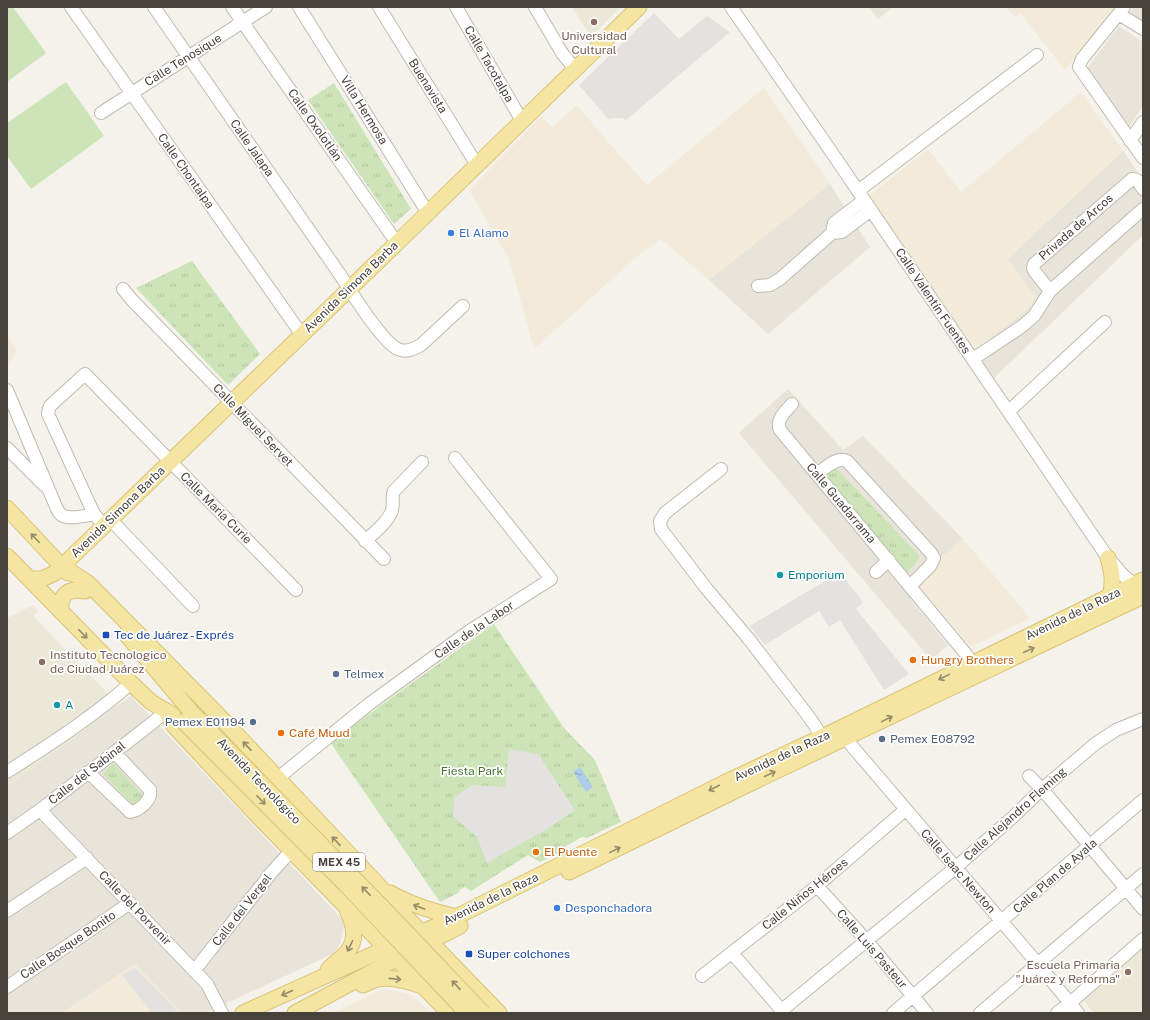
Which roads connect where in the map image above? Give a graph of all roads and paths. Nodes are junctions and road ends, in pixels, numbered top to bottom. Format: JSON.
{"nodes":[{"id":1,"x":71,"y":7,"type":"edge"},
{"id":2,"x":154,"y":7,"type":"edge"},
{"id":3,"x":232,"y":7,"type":"edge"},
{"id":4,"x":266,"y":7,"type":"edge"},
{"id":5,"x":299,"y":7,"type":"edge"},
{"id":6,"x":379,"y":7,"type":"edge"},
{"id":7,"x":456,"y":7,"type":"edge"},
{"id":8,"x":535,"y":7,"type":"edge"},
{"id":9,"x":639,"y":7,"type":"edge"},
{"id":10,"x":730,"y":7,"type":"edge"},
{"id":11,"x":1122,"y":10,"type":"edge"},
{"id":12,"x":243,"y":22,"type":"junction"},
{"id":13,"x":1143,"y":29,"type":"edge"},
{"id":14,"x":1037,"y":55,"type":"dead end"},
{"id":15,"x":189,"y":57,"type":"junction"},
{"id":16,"x":575,"y":69,"type":"junction"},
{"id":17,"x":131,"y":92,"type":"junction"},
{"id":18,"x":101,"y":113,"type":"dead end"},
{"id":19,"x":522,"y":121,"type":"junction"},
{"id":20,"x":1143,"y":122,"type":"edge"},
{"id":21,"x":1130,"y":140,"type":"junction"},
{"id":22,"x":1143,"y":158,"type":"edge"},
{"id":23,"x":478,"y":165,"type":"junction"},
{"id":24,"x":1143,"y":189,"type":"edge"},
{"id":25,"x":861,"y":196,"type":"junction"},
{"id":26,"x":1143,"y":209,"type":"edge"},
{"id":27,"x":871,"y":210,"type":"junction"},
{"id":28,"x":428,"y":213,"type":"junction"},
{"id":29,"x":832,"y":233,"type":"junction"},
{"id":30,"x":397,"y":243,"type":"junction"},
{"id":31,"x":758,"y":286,"type":"dead end"},
{"id":32,"x":123,"y":289,"type":"dead end"},
{"id":33,"x":349,"y":289,"type":"junction"},
{"id":34,"x":1050,"y":291,"type":"junction"},
{"id":35,"x":463,"y":306,"type":"dead end"},
{"id":36,"x":1105,"y":322,"type":"dead end"},
{"id":37,"x":302,"y":335,"type":"junction"},
{"id":38,"x":973,"y":359,"type":"junction"},
{"id":39,"x":7,"y":390,"type":"edge"},
{"id":40,"x":231,"y":403,"type":"junction"},
{"id":41,"x":792,"y":404,"type":"dead end"},
{"id":42,"x":1009,"y":412,"type":"junction"},
{"id":43,"x":7,"y":448,"type":"edge"},
{"id":44,"x":455,"y":458,"type":"dead end"},
{"id":45,"x":170,"y":462,"type":"junction"},
{"id":46,"x":422,"y":462,"type":"dead end"},
{"id":47,"x":721,"y":469,"type":"dead end"},
{"id":48,"x":817,"y":474,"type":"junction"},
{"id":49,"x":49,"y":490,"type":"junction"},
{"id":50,"x":7,"y":508,"type":"edge"},
{"id":51,"x":103,"y":520,"type":"junction"},
{"id":52,"x":365,"y":541,"type":"junction"},
{"id":53,"x":7,"y":556,"type":"edge"},
{"id":54,"x":1108,"y":558,"type":"junction"},
{"id":55,"x":384,"y":559,"type":"dead end"},
{"id":56,"x":889,"y":560,"type":"junction"},
{"id":57,"x":62,"y":566,"type":"junction"},
{"id":58,"x":876,"y":572,"type":"dead end"},
{"id":59,"x":30,"y":579,"type":"junction"},
{"id":60,"x":910,"y":586,"type":"junction"},
{"id":61,"x":1141,"y":587,"type":"edge"},
{"id":62,"x":296,"y":590,"type":"dead end"},
{"id":63,"x":85,"y":591,"type":"junction"},
{"id":64,"x":1110,"y":596,"type":"junction"},
{"id":65,"x":193,"y":606,"type":"dead end"},
{"id":66,"x":62,"y":612,"type":"junction"},
{"id":67,"x":972,"y":664,"type":"junction"},
{"id":68,"x":131,"y":683,"type":"junction"},
{"id":69,"x":166,"y":711,"type":"junction"},
{"id":70,"x":188,"y":718,"type":"junction"},
{"id":71,"x":1143,"y":719,"type":"edge"},
{"id":72,"x":844,"y":733,"type":"junction"},
{"id":73,"x":823,"y":742,"type":"junction"},
{"id":74,"x":114,"y":752,"type":"junction"},
{"id":75,"x":7,"y":772,"type":"edge"},
{"id":76,"x":88,"y":772,"type":"junction"},
{"id":77,"x":1029,"y":776,"type":"dead end"},
{"id":78,"x":278,"y":778,"type":"junction"},
{"id":79,"x":1042,"y":789,"type":"junction"},
{"id":80,"x":1143,"y":800,"type":"edge"},
{"id":81,"x":40,"y":810,"type":"junction"},
{"id":82,"x":906,"y":810,"type":"junction"},
{"id":83,"x":7,"y":833,"type":"edge"},
{"id":84,"x":1089,"y":846,"type":"junction"},
{"id":85,"x":292,"y":851,"type":"junction"},
{"id":86,"x":87,"y":858,"type":"junction"},
{"id":87,"x":955,"y":868,"type":"junction"},
{"id":88,"x":1143,"y":874,"type":"edge"},
{"id":89,"x":816,"y":886,"type":"junction"},
{"id":90,"x":380,"y":887,"type":"junction"},
{"id":91,"x":1126,"y":889,"type":"junction"},
{"id":92,"x":130,"y":903,"type":"junction"},
{"id":93,"x":347,"y":909,"type":"junction"},
{"id":94,"x":1143,"y":909,"type":"edge"},
{"id":95,"x":7,"y":911,"type":"edge"},
{"id":96,"x":407,"y":918,"type":"junction"},
{"id":97,"x":1002,"y":921,"type":"junction"},
{"id":98,"x":454,"y":924,"type":"junction"},
{"id":99,"x":1143,"y":939,"type":"edge"},
{"id":100,"x":866,"y":940,"type":"junction"},
{"id":101,"x":429,"y":941,"type":"junction"},
{"id":102,"x":387,"y":949,"type":"junction"},
{"id":103,"x":732,"y":953,"type":"junction"},
{"id":104,"x":1038,"y":964,"type":"junction"},
{"id":105,"x":458,"y":970,"type":"junction"},
{"id":106,"x":194,"y":971,"type":"junction"},
{"id":107,"x":410,"y":973,"type":"junction"},
{"id":108,"x":702,"y":976,"type":"dead end"},
{"id":109,"x":322,"y":977,"type":"junction"},
{"id":110,"x":423,"y":986,"type":"junction"},
{"id":111,"x":7,"y":987,"type":"edge"},
{"id":112,"x":344,"y":988,"type":"junction"},
{"id":113,"x":913,"y":996,"type":"junction"},
{"id":114,"x":1070,"y":1003,"type":"junction"},
{"id":115,"x":783,"y":1011,"type":"edge"},
{"id":116,"x":222,"y":1013,"type":"edge"},
{"id":117,"x":243,"y":1013,"type":"edge"},
{"id":118,"x":295,"y":1013,"type":"edge"},
{"id":119,"x":449,"y":1013,"type":"edge"},
{"id":120,"x":467,"y":1013,"type":"edge"},
{"id":121,"x":483,"y":1013,"type":"edge"},
{"id":122,"x":499,"y":1013,"type":"edge"},
{"id":123,"x":893,"y":1013,"type":"edge"},
{"id":124,"x":927,"y":1013,"type":"edge"},
{"id":125,"x":980,"y":1013,"type":"edge"},
{"id":126,"x":1057,"y":1013,"type":"edge"},
{"id":127,"x":1078,"y":1013,"type":"edge"}],
"edges":[{"from":1,"to":17,"type":"street","name":"Calle Chontalpa"},
{"from":2,"to":15,"type":"street","name":"Calle Jalapa"},
{"from":3,"to":12,"type":"street","name":"Calle Oxolotlán"},
{"from":4,"to":12,"type":"street","name":"Calle Tenosique"},
{"from":5,"to":28,"type":"street","name":"Villa Hermosa"},
{"from":6,"to":23,"type":"street","name":"Buenavista"},
{"from":7,"to":19,"type":"street","name":"Calle Tacotalpa"},
{"from":8,"to":16,"type":"street"},
{"from":9,"to":16,"type":"main road","name":"Avenida Simona Barba"},
{"from":10,"to":25,"type":"street","name":"Calle Valentín Fuentes"},
{"from":11,"to":13,"type":"street"},
{"from":11,"to":21,"type":"street"},
{"from":12,"to":15,"type":"street","name":"Calle Tenosique"},
{"from":12,"to":30,"type":"street","name":"Calle Oxolotlán"},
{"from":14,"to":25,"type":"street"},
{"from":15,"to":17,"type":"street","name":"Calle Tenosique"},
{"from":15,"to":33,"type":"street","name":"Calle Jalapa"},
{"from":16,"to":19,"type":"main road","name":"Avenida Simona Barba"},
{"from":17,"to":18,"type":"street","name":"Calle Tenosique"},
{"from":17,"to":37,"type":"street","name":"Calle Chontalpa"},
{"from":19,"to":23,"type":"main road","name":"Avenida Simona Barba"},
{"from":20,"to":21,"type":"street"},
{"from":21,"to":22,"type":"street"},
{"from":23,"to":28,"type":"main road","name":"Avenida Simona Barba"},
{"from":24,"to":34,"type":"street","name":"Privada de Arcos"},
{"from":25,"to":27,"type":"street","name":"Calle Valentín Fuentes"},
{"from":25,"to":29,"type":"street"},
{"from":26,"to":34,"type":"street"},
{"from":27,"to":29,"type":"street"},
{"from":27,"to":38,"type":"street","name":"Calle Valentín Fuentes"},
{"from":28,"to":30,"type":"main road","name":"Avenida Simona Barba"},
{"from":29,"to":31,"type":"street"},
{"from":30,"to":33,"type":"main road","name":"Avenida Simona Barba"},
{"from":32,"to":40,"type":"street","name":"Calle Miguel Servet"},
{"from":33,"to":35,"type":"street","name":"Calle Jalapa"},
{"from":33,"to":37,"type":"main road","name":"Avenida Simona Barba"},
{"from":34,"to":38,"type":"street"},
{"from":36,"to":42,"type":"street"},
{"from":37,"to":40,"type":"main road","name":"Avenida Simona Barba"},
{"from":38,"to":42,"type":"street","name":"Calle Valentín Fuentes"},
{"from":39,"to":49,"type":"street"},
{"from":40,"to":45,"type":"main road","name":"Avenida Simona Barba"},
{"from":40,"to":52,"type":"street","name":"Calle Miguel Servet"},
{"from":41,"to":48,"type":"street","name":"Calle Guadarrama"},
{"from":42,"to":54,"type":"street","name":"Calle Valentín Fuentes"},
{"from":43,"to":49,"type":"street"},
{"from":44,"to":78,"type":"street","name":"Calle de la Labor"},
{"from":45,"to":51,"type":"main road","name":"Avenida Simona Barba"},
{"from":45,"to":51,"type":"street","name":"Calle Maria Curie"},
{"from":45,"to":62,"type":"street","name":"Calle Maria Curie"},
{"from":46,"to":52,"type":"street"},
{"from":47,"to":73,"type":"street"},
{"from":48,"to":56,"type":"street","name":"Calle Guadarrama"},
{"from":48,"to":60,"type":"street"},
{"from":49,"to":51,"type":"street"},
{"from":57,"to":50,"type":"main road","name":"Avenida Tecnológico","number":"MEX 45","one_way":true},
{"from":51,"to":57,"type":"main road","name":"Avenida Simona Barba"},
{"from":51,"to":65,"type":"street"},
{"from":52,"to":55,"type":"street","name":"Calle Miguel Servet"},
{"from":53,"to":59,"type":"main road","name":"Avenida Tecnológico","number":"MEX 45"},
{"from":54,"to":61,"type":"street","name":"Calle Valentín Fuentes"},
{"from":54,"to":64,"type":"main road"},
{"from":56,"to":58,"type":"street"},
{"from":56,"to":60,"type":"street","name":"Calle Guadarrama"},
{"from":57,"to":59,"type":"main road","name":"Avenida Simona Barba"},
{"from":57,"to":63,"type":"main road","name":"Avenida Tecnológico","number":"MEX 45"},
{"from":78,"to":57,"type":"main road","one_way":true},
{"from":59,"to":66,"type":"main road","name":"Avenida Tecnológico","number":"MEX 45"},
{"from":60,"to":67,"type":"street","name":"Calle Guadarrama"},
{"from":61,"to":64,"type":"main road","name":"Avenida de la Raza"},
{"from":72,"to":61,"type":"main road","name":"Avenida de la Raza","one_way":true},
{"from":63,"to":66,"type":"main road"},
{"from":63,"to":70,"type":"main road","name":"Avenida Tecnológico","number":"MEX 45"},
{"from":64,"to":67,"type":"main road","name":"Avenida de la Raza"},
{"from":66,"to":68,"type":"main road","name":"Avenida Tecnológico","number":"MEX 45","one_way":true},
{"from":67,"to":72,"type":"main road","name":"Avenida de la Raza","one_way":true},
{"from":68,"to":69,"type":"main road","name":"Avenida Tecnológico","number":"MEX 45"},
{"from":68,"to":75,"type":"street"},
{"from":69,"to":70,"type":"main road","name":"Avenida Tecnológico","number":"MEX 45"},
{"from":69,"to":74,"type":"street","name":"Calle del Sabinal"},
{"from":69,"to":85,"type":"main road"},
{"from":70,"to":120,"type":"main road","name":"Avenida Tecnológico","number":"MEX 45","one_way":true,"bridge":true},
{"from":121,"to":70,"type":"main road","name":"Avenida Tecnológico","number":"MEX 45","one_way":true,"bridge":true},
{"from":71,"to":79,"type":"street","name":"Calle Alejandro Fleming"},
{"from":72,"to":73,"type":"main road","name":"Avenida de la Raza"},
{"from":72,"to":82,"type":"street","name":"Calle Isaac Newton"},
{"from":73,"to":98,"type":"main road","name":"Avenida de la Raza"},
{"from":74,"to":76,"type":"street","name":"Calle del Sabinal"},
{"from":74,"to":76,"type":"street"},
{"from":76,"to":81,"type":"street","name":"Calle del Sabinal"},
{"from":77,"to":79,"type":"street"},
{"from":90,"to":78,"type":"main road","one_way":true},
{"from":79,"to":84,"type":"street"},
{"from":79,"to":87,"type":"street","name":"Calle Alejandro Fleming"},
{"from":80,"to":84,"type":"street","name":"Calle Plan de Ayala"},
{"from":81,"to":83,"type":"street","name":"Calle del Sabinal"},
{"from":81,"to":86,"type":"street","name":"Calle del Porvenir"},
{"from":82,"to":87,"type":"street","name":"Calle Isaac Newton"},
{"from":82,"to":89,"type":"street","name":"Calle Niños Héroes"},
{"from":84,"to":91,"type":"street"},
{"from":84,"to":97,"type":"street","name":"Calle Plan de Ayala"},
{"from":85,"to":93,"type":"main road"},
{"from":85,"to":106,"type":"street","name":"Calle del Vergel"},
{"from":86,"to":92,"type":"street","name":"Calle del Porvenir"},
{"from":86,"to":95,"type":"street"},
{"from":87,"to":97,"type":"street","name":"Calle Isaac Newton"},
{"from":87,"to":100,"type":"street","name":"Calle Alejandro Fleming"},
{"from":88,"to":91,"type":"street"},
{"from":89,"to":100,"type":"street","name":"Calle Luis Pasteur"},
{"from":89,"to":103,"type":"street","name":"Calle Niños Héroes"},
{"from":90,"to":96,"type":"main road"},
{"from":98,"to":90,"type":"main road","one_way":true},
{"from":91,"to":94,"type":"street"},
{"from":91,"to":104,"type":"street"},
{"from":92,"to":106,"type":"street","name":"Calle del Porvenir"},
{"from":92,"to":111,"type":"street","name":"Calle Bosque Bonito"},
{"from":93,"to":102,"type":"main road"},
{"from":93,"to":109,"type":"main road","one_way":true},
{"from":96,"to":101,"type":"main road"},
{"from":96,"to":102,"type":"main road"},
{"from":97,"to":104,"type":"street","name":"Calle Isaac Newton"},
{"from":97,"to":113,"type":"street","name":"Calle Plan de Ayala"},
{"from":98,"to":101,"type":"main road","name":"Avenida de la Raza"},
{"from":98,"to":105,"type":"main road"},
{"from":99,"to":114,"type":"street"},
{"from":100,"to":113,"type":"street","name":"Calle Luis Pasteur"},
{"from":100,"to":115,"type":"street","name":"Calle Alejandro Fleming"},
{"from":101,"to":102,"type":"main road"},
{"from":101,"to":105,"type":"main road"},
{"from":101,"to":107,"type":"main road"},
{"from":102,"to":107,"type":"main road"},
{"from":102,"to":109,"type":"main road"},
{"from":102,"to":112,"type":"main road"},
{"from":103,"to":108,"type":"street","name":"Calle Niños Héroes"},
{"from":103,"to":115,"type":"street"},
{"from":104,"to":114,"type":"street","name":"Calle Isaac Newton"},
{"from":104,"to":125,"type":"street"},
{"from":105,"to":122,"type":"main road"},
{"from":106,"to":116,"type":"street","name":"Calle del Porvenir"},
{"from":107,"to":110,"type":"main road"},
{"from":109,"to":117,"type":"main road","one_way":true},
{"from":112,"to":110,"type":"main road","one_way":true},
{"from":110,"to":119,"type":"main road"},
{"from":112,"to":118,"type":"main road"},
{"from":113,"to":123,"type":"street","name":"Calle Plan de Ayala"},
{"from":113,"to":124,"type":"street","name":"Calle Luis Pasteur"},
{"from":114,"to":126,"type":"street"},
{"from":114,"to":127,"type":"street","name":"Calle Isaac Newton"}]}
